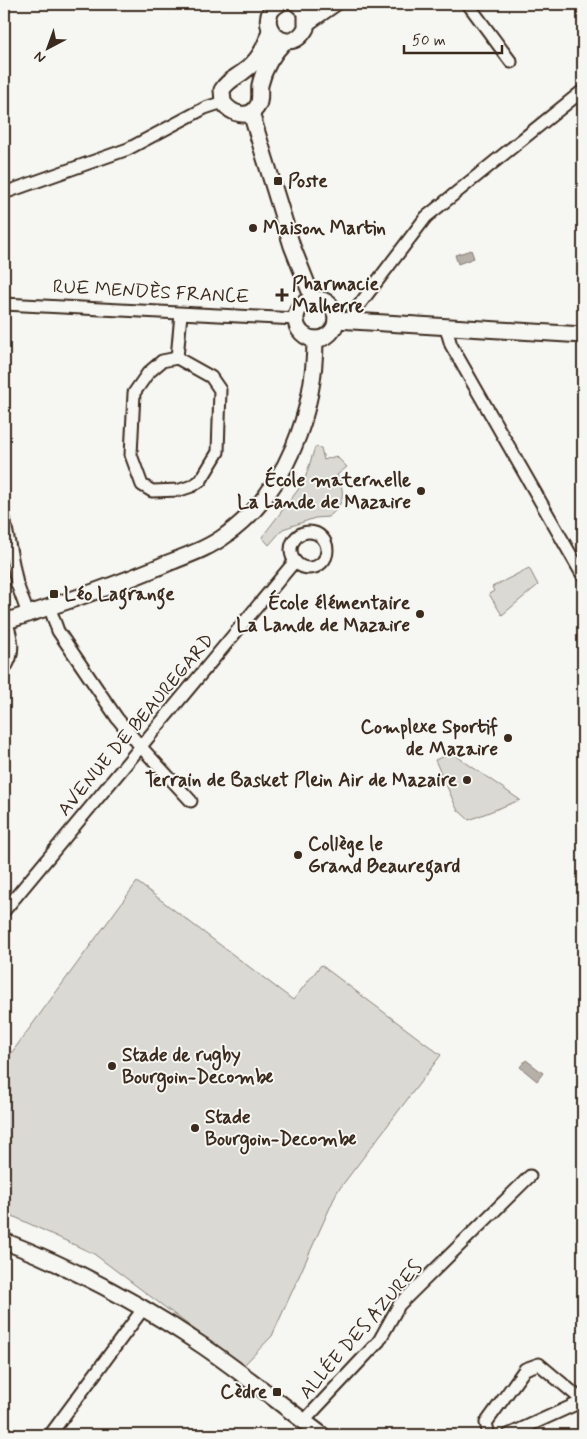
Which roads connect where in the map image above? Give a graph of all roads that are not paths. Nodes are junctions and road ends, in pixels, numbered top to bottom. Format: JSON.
{"nodes":[{"id":1,"x":297,"y":4,"type":"edge"},
{"id":2,"x":334,"y":4,"type":"edge"},
{"id":3,"x":468,"y":4,"type":"edge"},
{"id":4,"x":275,"y":5,"type":"edge"},
{"id":5,"x":308,"y":22,"type":"junction"},
{"id":6,"x":270,"y":30,"type":"junction"},
{"id":7,"x":285,"y":41,"type":"junction"},
{"id":8,"x":511,"y":62,"type":"dead end"},
{"id":9,"x":581,"y":92,"type":"dead end"},
{"id":10,"x":223,"y":102,"type":"junction"},
{"id":11,"x":251,"y":113,"type":"junction"},
{"id":12,"x":4,"y":193,"type":"edge"},
{"id":13,"x":313,"y":299,"type":"junction"},
{"id":14,"x":4,"y":304,"type":"edge"},
{"id":15,"x":181,"y":314,"type":"junction"},
{"id":16,"x":296,"y":319,"type":"junction"},
{"id":17,"x":341,"y":321,"type":"junction"},
{"id":18,"x":446,"y":328,"type":"junction"},
{"id":19,"x":583,"y":335,"type":"edge"},
{"id":20,"x":315,"y":339,"type":"junction"},
{"id":21,"x":177,"y":358,"type":"junction"},
{"id":22,"x":4,"y":518,"type":"edge"},
{"id":23,"x":295,"y":561,"type":"dead end"},
{"id":24,"x":583,"y":576,"type":"edge"},
{"id":25,"x":49,"y":606,"type":"junction"},
{"id":26,"x":28,"y":614,"type":"junction"},
{"id":27,"x":5,"y":622,"type":"edge"},
{"id":28,"x":4,"y":669,"type":"edge"},
{"id":29,"x":140,"y":747,"type":"junction"},
{"id":30,"x":191,"y":801,"type":"dead end"},
{"id":31,"x":4,"y":911,"type":"edge"},
{"id":32,"x":530,"y":1176,"type":"dead end"},
{"id":33,"x":4,"y":1241,"type":"edge"},
{"id":34,"x":143,"y":1309,"type":"junction"},
{"id":35,"x":583,"y":1401,"type":"edge"},
{"id":36,"x":313,"y":1431,"type":"edge"},
{"id":37,"x":513,"y":1434,"type":"edge"},
{"id":38,"x":50,"y":1435,"type":"edge"},
{"id":39,"x":489,"y":1435,"type":"edge"}],
"edges":[{"from":1,"to":5,"type":"street"},
{"from":2,"to":5,"type":"street"},
{"from":3,"to":8,"type":"street"},
{"from":4,"to":6,"type":"street"},
{"from":5,"to":7,"type":"street"},
{"from":6,"to":7,"type":"street"},
{"from":6,"to":10,"type":"street"},
{"from":7,"to":11,"type":"street"},
{"from":9,"to":17,"type":"street"},
{"from":10,"to":11,"type":"street"},
{"from":10,"to":12,"type":"street"},
{"from":11,"to":13,"type":"street"},
{"from":13,"to":16,"type":"street"},
{"from":13,"to":17,"type":"street"},
{"from":14,"to":15,"type":"street","name":"RUE MENDÈS FRANCE"},
{"from":15,"to":16,"type":"street","name":"RUE MENDÈS FRANCE"},
{"from":15,"to":21,"type":"street"},
{"from":16,"to":20,"type":"street"},
{"from":17,"to":18,"type":"street"},
{"from":17,"to":20,"type":"street"},
{"from":18,"to":19,"type":"street"},
{"from":18,"to":24,"type":"street"},
{"from":20,"to":25,"type":"street"},
{"from":21,"to":21,"type":"street"},
{"from":22,"to":26,"type":"street"},
{"from":23,"to":29,"type":"street","name":"AVENUE DE BEAUREGARD"},
{"from":25,"to":26,"type":"street"},
{"from":25,"to":29,"type":"street"},
{"from":26,"to":27,"type":"street"},
{"from":27,"to":28,"type":"street"},
{"from":29,"to":30,"type":"street"},
{"from":29,"to":31,"type":"street","name":"AVENUE DE BEAUREGARD"},
{"from":32,"to":36,"type":"street","name":"ALLÉE DES AZURES"},
{"from":33,"to":34,"type":"street"},
{"from":34,"to":36,"type":"street"},
{"from":34,"to":38,"type":"street"},
{"from":35,"to":37,"type":"street"},
{"from":35,"to":39,"type":"street"}]}
